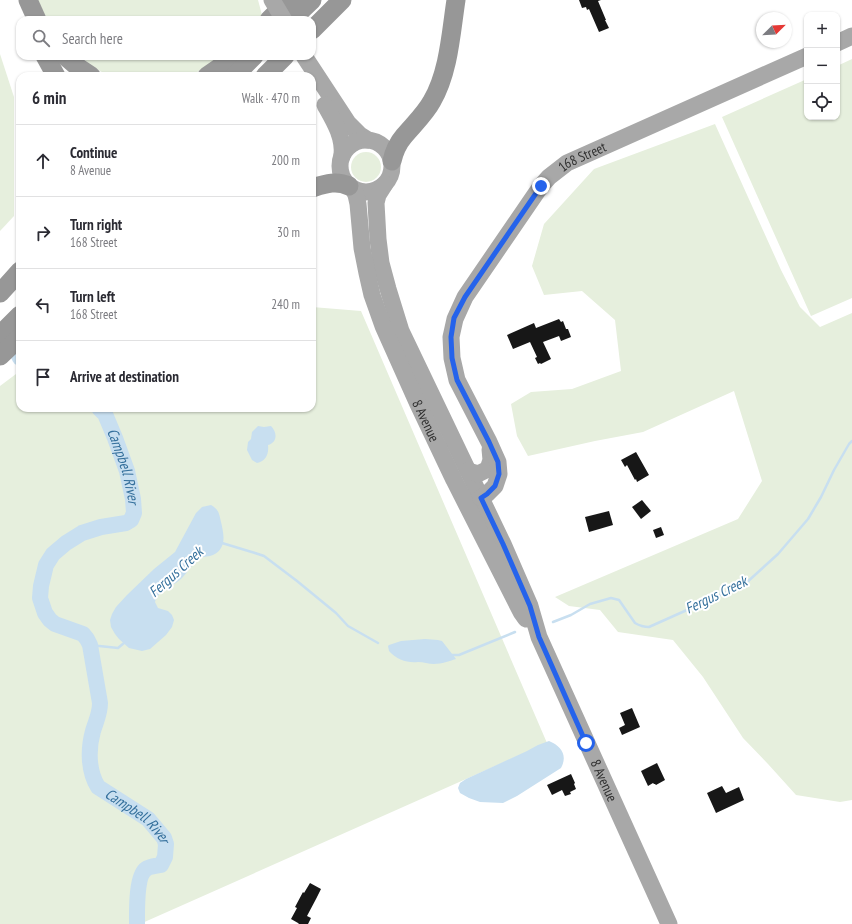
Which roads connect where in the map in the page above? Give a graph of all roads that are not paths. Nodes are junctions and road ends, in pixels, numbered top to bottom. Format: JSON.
{"nodes":[{"id":1,"x":18,"y":0,"type":"edge"},
{"id":2,"x":28,"y":0,"type":"edge"},
{"id":3,"x":272,"y":0,"type":"edge"},
{"id":4,"x":290,"y":0,"type":"edge"},
{"id":5,"x":312,"y":0,"type":"edge"},
{"id":6,"x":342,"y":0,"type":"edge"},
{"id":7,"x":456,"y":0,"type":"edge"},
{"id":8,"x":24,"y":16,"type":"edge"},
{"id":9,"x":35,"y":16,"type":"edge"},
{"id":10,"x":273,"y":16,"type":"edge"},
{"id":11,"x":282,"y":16,"type":"edge"},
{"id":12,"x":295,"y":16,"type":"edge"},
{"id":13,"x":316,"y":26,"type":"edge"},
{"id":14,"x":852,"y":36,"type":"edge"},
{"id":15,"x":840,"y":42,"type":"edge"},
{"id":16,"x":804,"y":57,"type":"edge"},
{"id":17,"x":47,"y":60,"type":"edge"},
{"id":18,"x":70,"y":60,"type":"edge"},
{"id":19,"x":228,"y":60,"type":"edge"},
{"id":20,"x":250,"y":60,"type":"edge"},
{"id":21,"x":281,"y":60,"type":"edge"},
{"id":22,"x":306,"y":60,"type":"edge"},
{"id":23,"x":307,"y":60,"type":"edge"},
{"id":24,"x":54,"y":72,"type":"edge"},
{"id":25,"x":85,"y":72,"type":"edge"},
{"id":26,"x":213,"y":72,"type":"edge"},
{"id":27,"x":238,"y":72,"type":"edge"},
{"id":28,"x":269,"y":72,"type":"edge"},
{"id":29,"x":311,"y":72,"type":"edge"},
{"id":30,"x":315,"y":72,"type":"edge"},
{"id":31,"x":316,"y":74,"type":"edge"},
{"id":32,"x":316,"y":84,"type":"edge"},
{"id":33,"x":368,"y":140,"type":"junction"},
{"id":34,"x":342,"y":156,"type":"junction"},
{"id":35,"x":392,"y":161,"type":"junction"},
{"id":36,"x":385,"y":184,"type":"junction"},
{"id":37,"x":316,"y":187,"type":"edge"},
{"id":38,"x":351,"y":187,"type":"junction"},
{"id":39,"x":16,"y":275,"type":"edge"},
{"id":40,"x":16,"y":290,"type":"edge"},
{"id":41,"x":0,"y":293,"type":"edge"},
{"id":42,"x":0,"y":306,"type":"edge"},
{"id":43,"x":16,"y":319,"type":"edge"},
{"id":44,"x":0,"y":335,"type":"edge"},
{"id":45,"x":16,"y":341,"type":"edge"},
{"id":46,"x":393,"y":351,"type":"junction"},
{"id":47,"x":0,"y":356,"type":"edge"},
{"id":48,"x":489,"y":442,"type":"junction"},
{"id":49,"x":468,"y":471,"type":"junction"},
{"id":50,"x":481,"y":498,"type":"junction"},
{"id":51,"x":539,"y":637,"type":"junction"},
{"id":52,"x":669,"y":924,"type":"edge"}],
"edges":[{"from":1,"to":8,"type":"highway"},
{"from":2,"to":9,"type":"highway"},
{"from":3,"to":11,"type":"main road","bridge":true},
{"from":4,"to":10,"type":"highway"},
{"from":5,"to":12,"type":"highway"},
{"from":6,"to":13,"type":"highway"},
{"from":7,"to":35,"type":"highway"},
{"from":14,"to":15,"type":"main road"},
{"from":16,"to":48,"type":"main road","name":"168 Street"},
{"from":17,"to":24,"type":"highway"},
{"from":18,"to":25,"type":"highway"},
{"from":19,"to":26,"type":"highway"},
{"from":20,"to":27,"type":"highway"},
{"from":21,"to":28,"type":"highway"},
{"from":22,"to":29,"type":"main road"},
{"from":23,"to":30,"type":"main road"},
{"from":31,"to":33,"type":"main road"},
{"from":32,"to":34,"type":"main road"},
{"from":33,"to":34,"type":"main road"},
{"from":33,"to":35,"type":"main road"},
{"from":34,"to":38,"type":"main road"},
{"from":35,"to":36,"type":"main road"},
{"from":36,"to":38,"type":"main road"},
{"from":36,"to":49,"type":"main road","name":"8 Avenue"},
{"from":37,"to":38,"type":"highway"},
{"from":38,"to":46,"type":"main road","name":"8 Avenue"},
{"from":39,"to":41,"type":"highway"},
{"from":40,"to":42,"type":"highway"},
{"from":43,"to":44,"type":"highway"},
{"from":45,"to":47,"type":"highway"},
{"from":46,"to":50,"type":"main road"},
{"from":46,"to":51,"type":"main road","name":"8 Avenue"},
{"from":48,"to":49,"type":"main road","name":"168 Street"},
{"from":48,"to":50,"type":"main road","name":"168 Street"},
{"from":49,"to":50,"type":"main road","name":"8 Avenue"},
{"from":50,"to":51,"type":"main road","name":"8 Avenue"},
{"from":51,"to":52,"type":"main road","name":"8 Avenue"}]}
